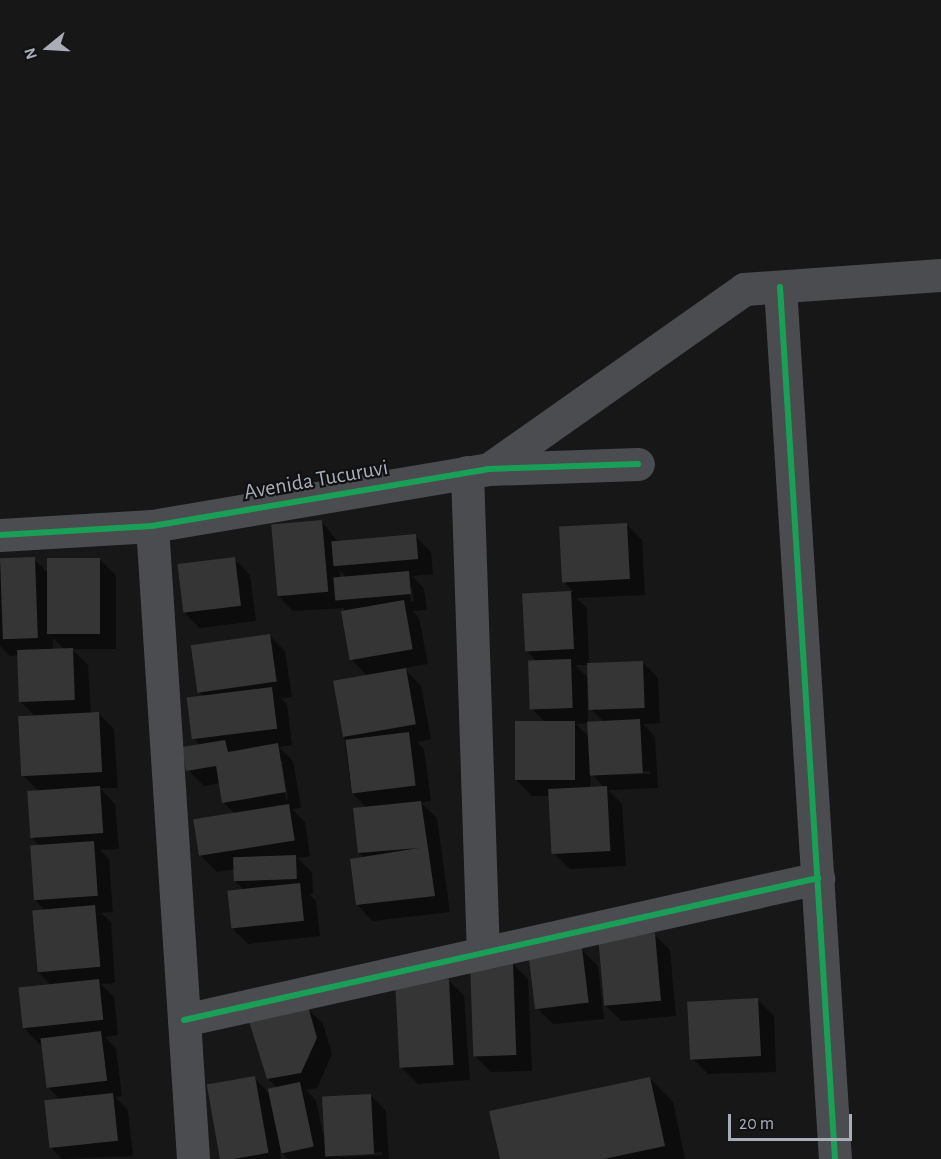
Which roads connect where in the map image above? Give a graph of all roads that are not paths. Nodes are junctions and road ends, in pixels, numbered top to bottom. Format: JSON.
{"nodes":[{"id":1,"x":941,"y":274,"type":"edge"},
{"id":2,"x":780,"y":287,"type":"junction"},
{"id":3,"x":638,"y":464,"type":"dead end"},
{"id":4,"x":478,"y":470,"type":"junction"},
{"id":5,"x":152,"y":526,"type":"junction"},
{"id":6,"x":0,"y":535,"type":"edge"},
{"id":7,"x":818,"y":878,"type":"junction"},
{"id":8,"x":483,"y":951,"type":"junction"},
{"id":9,"x":184,"y":1020,"type":"junction"},
{"id":10,"x":192,"y":1159,"type":"edge"},
{"id":11,"x":835,"y":1159,"type":"edge"}],
"edges":[{"from":1,"to":2,"type":"street"},
{"from":2,"to":4,"type":"street"},
{"from":2,"to":7,"type":"street"},
{"from":3,"to":4,"type":"street","name":"Avenida Tucuruvi"},
{"from":4,"to":5,"type":"street","name":"Avenida Tucuruvi"},
{"from":4,"to":8,"type":"street"},
{"from":5,"to":6,"type":"street","name":"Avenida Tucuruvi"},
{"from":5,"to":9,"type":"street"},
{"from":7,"to":8,"type":"street"},
{"from":7,"to":11,"type":"street"},
{"from":8,"to":9,"type":"street"},
{"from":9,"to":10,"type":"street"}]}
